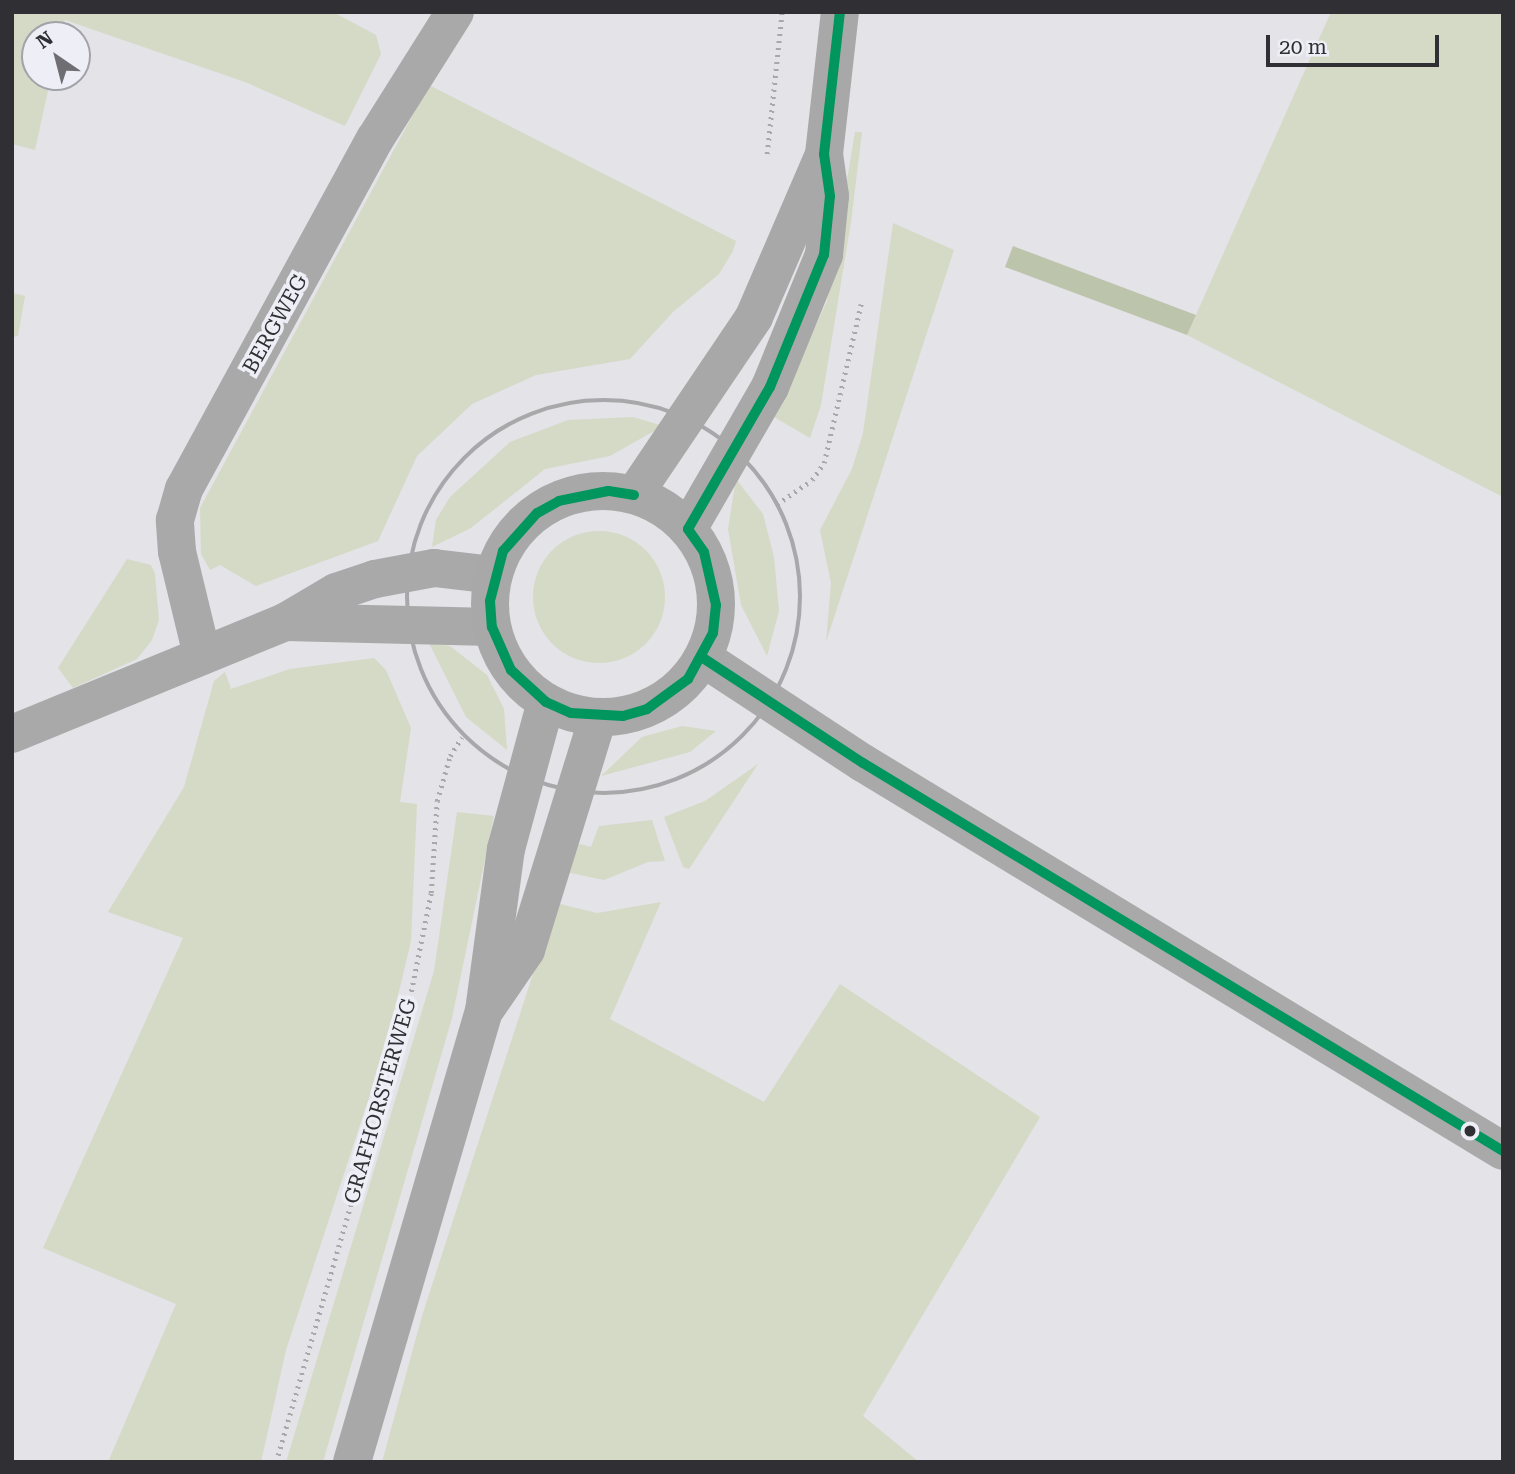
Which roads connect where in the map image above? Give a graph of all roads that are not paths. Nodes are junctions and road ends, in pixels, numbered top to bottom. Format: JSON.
{"nodes":[{"id":1,"x":455,"y":12,"type":"edge"},
{"id":2,"x":839,"y":12,"type":"edge"},
{"id":3,"x":824,"y":155,"type":"junction"},
{"id":4,"x":634,"y":495,"type":"junction"},
{"id":5,"x":688,"y":529,"type":"junction"},
{"id":6,"x":494,"y":575,"type":"junction"},
{"id":7,"x":285,"y":622,"type":"junction"},
{"id":8,"x":492,"y":627,"type":"junction"},
{"id":9,"x":202,"y":655,"type":"junction"},
{"id":10,"x":703,"y":658,"type":"junction"},
{"id":11,"x":546,"y":702,"type":"junction"},
{"id":12,"x":598,"y":718,"type":"junction"},
{"id":13,"x":12,"y":734,"type":"edge"},
{"id":14,"x":484,"y":1011,"type":"junction"},
{"id":15,"x":1503,"y":1151,"type":"edge"},
{"id":16,"x":352,"y":1462,"type":"edge"}],
"edges":[{"from":1,"to":9,"type":"street","name":"BERGWEG"},
{"from":2,"to":3,"type":"main road"},
{"from":3,"to":4,"type":"main road"},
{"from":3,"to":5,"type":"main road"},
{"from":4,"to":5,"type":"main road"},
{"from":4,"to":6,"type":"main road"},
{"from":5,"to":10,"type":"main road"},
{"from":6,"to":7,"type":"street"},
{"from":6,"to":8,"type":"main road"},
{"from":7,"to":8,"type":"street"},
{"from":7,"to":9,"type":"street"},
{"from":8,"to":11,"type":"main road"},
{"from":9,"to":13,"type":"street"},
{"from":10,"to":12,"type":"main road"},
{"from":10,"to":15,"type":"street"},
{"from":11,"to":12,"type":"main road"},
{"from":11,"to":14,"type":"main road"},
{"from":12,"to":14,"type":"main road"},
{"from":14,"to":16,"type":"main road"}]}
